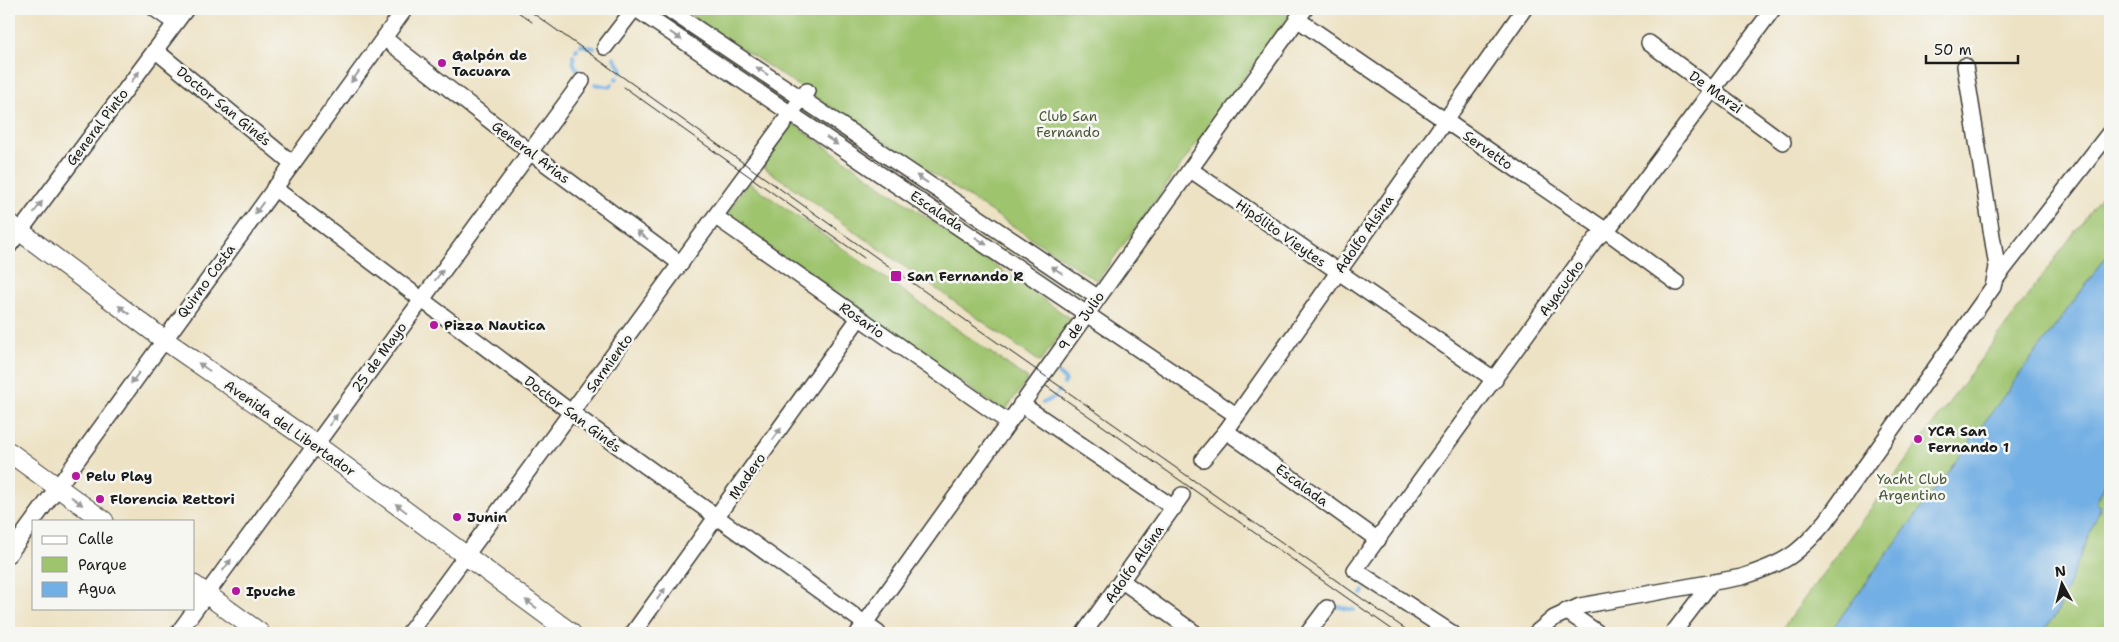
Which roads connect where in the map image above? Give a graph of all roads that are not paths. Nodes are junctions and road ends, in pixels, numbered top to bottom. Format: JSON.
{"nodes":[{"id":1,"x":156,"y":9,"type":"edge"},
{"id":2,"x":186,"y":9,"type":"edge"},
{"id":3,"x":405,"y":9,"type":"edge"},
{"id":4,"x":635,"y":9,"type":"edge"},
{"id":5,"x":668,"y":9,"type":"edge"},
{"id":6,"x":1524,"y":9,"type":"edge"},
{"id":7,"x":1773,"y":9,"type":"edge"},
{"id":8,"x":1301,"y":14,"type":"edge"},
{"id":9,"x":175,"y":23,"type":"junction"},
{"id":10,"x":384,"y":38,"type":"junction"},
{"id":11,"x":1648,"y":43,"type":"dead end"},
{"id":12,"x":605,"y":48,"type":"dead end"},
{"id":13,"x":155,"y":50,"type":"junction"},
{"id":14,"x":1965,"y":66,"type":"dead end"},
{"id":15,"x":582,"y":81,"type":"dead end"},
{"id":16,"x":1712,"y":89,"type":"junction"},
{"id":17,"x":805,"y":95,"type":"junction"},
{"id":18,"x":792,"y":114,"type":"junction"},
{"id":19,"x":1444,"y":120,"type":"junction"},
{"id":20,"x":2110,"y":132,"type":"edge"},
{"id":21,"x":1783,"y":142,"type":"dead end"},
{"id":22,"x":530,"y":152,"type":"junction"},
{"id":23,"x":292,"y":163,"type":"junction"},
{"id":24,"x":1191,"y":170,"type":"junction"},
{"id":25,"x":274,"y":188,"type":"junction"},
{"id":26,"x":716,"y":217,"type":"junction"},
{"id":27,"x":1605,"y":230,"type":"junction"},
{"id":28,"x":12,"y":234,"type":"edge"},
{"id":29,"x":681,"y":264,"type":"junction"},
{"id":30,"x":1338,"y":272,"type":"junction"},
{"id":31,"x":1995,"y":280,"type":"junction"},
{"id":32,"x":1677,"y":283,"type":"dead end"},
{"id":33,"x":1097,"y":297,"type":"junction"},
{"id":34,"x":421,"y":299,"type":"junction"},
{"id":35,"x":1087,"y":315,"type":"junction"},
{"id":36,"x":859,"y":318,"type":"junction"},
{"id":37,"x":164,"y":339,"type":"junction"},
{"id":38,"x":1495,"y":380,"type":"junction"},
{"id":39,"x":1021,"y":404,"type":"junction"},
{"id":40,"x":572,"y":413,"type":"junction"},
{"id":41,"x":1236,"y":415,"type":"junction"},
{"id":42,"x":1008,"y":422,"type":"junction"},
{"id":43,"x":1226,"y":430,"type":"junction"},
{"id":44,"x":316,"y":445,"type":"junction"},
{"id":45,"x":9,"y":452,"type":"edge"},
{"id":46,"x":1203,"y":459,"type":"dead end"},
{"id":47,"x":57,"y":487,"type":"junction"},
{"id":48,"x":1182,"y":495,"type":"dead end"},
{"id":49,"x":1174,"y":508,"type":"junction"},
{"id":50,"x":716,"y":519,"type":"junction"},
{"id":51,"x":33,"y":520,"type":"edge"},
{"id":52,"x":103,"y":520,"type":"edge"},
{"id":53,"x":32,"y":522,"type":"edge"},
{"id":54,"x":1378,"y":540,"type":"junction"},
{"id":55,"x":9,"y":554,"type":"edge"},
{"id":56,"x":466,"y":556,"type":"junction"},
{"id":57,"x":1122,"y":581,"type":"junction"},
{"id":58,"x":1711,"y":583,"type":"junction"},
{"id":59,"x":200,"y":590,"type":"edge"},
{"id":60,"x":1327,"y":608,"type":"dead end"},
{"id":61,"x":190,"y":610,"type":"edge"},
{"id":62,"x":1566,"y":611,"type":"junction"},
{"id":63,"x":862,"y":629,"type":"edge"},
{"id":64,"x":178,"y":633,"type":"edge"},
{"id":65,"x":260,"y":633,"type":"edge"},
{"id":66,"x":409,"y":633,"type":"edge"},
{"id":67,"x":570,"y":633,"type":"edge"},
{"id":68,"x":632,"y":633,"type":"edge"},
{"id":69,"x":878,"y":633,"type":"edge"},
{"id":70,"x":1084,"y":633,"type":"edge"},
{"id":71,"x":1195,"y":633,"type":"edge"},
{"id":72,"x":1308,"y":633,"type":"edge"},
{"id":73,"x":1452,"y":633,"type":"edge"},
{"id":74,"x":1536,"y":633,"type":"edge"},
{"id":75,"x":1598,"y":633,"type":"edge"},
{"id":76,"x":1673,"y":633,"type":"edge"}],
"edges":[{"from":1,"to":9,"type":"street"},
{"from":2,"to":9,"type":"street","name":"General Pinto"},
{"from":3,"to":10,"type":"street","name":"Quirno Costa"},
{"from":4,"to":12,"type":"street"},
{"from":4,"to":18,"type":"street","name":"Escalada","one_way":true},
{"from":17,"to":5,"type":"street","name":"Escalada","one_way":true},
{"from":6,"to":19,"type":"street","name":"Adolfo Alsina"},
{"from":7,"to":16,"type":"street","name":"Ayacucho"},
{"from":8,"to":19,"type":"street","name":"Servetto"},
{"from":8,"to":24,"type":"street","name":"9 de Julio"},
{"from":9,"to":13,"type":"street","name":"General Pinto"},
{"from":10,"to":22,"type":"street","name":"General Arias"},
{"from":10,"to":23,"type":"street","name":"Quirno Costa","one_way":true},
{"from":11,"to":16,"type":"street","name":"De Marzi"},
{"from":13,"to":23,"type":"street","name":"Doctor San Ginés"},
{"from":28,"to":13,"type":"street","name":"General Pinto","one_way":true},
{"from":14,"to":31,"type":"street"},
{"from":15,"to":22,"type":"street","name":"25 de Mayo"},
{"from":16,"to":21,"type":"street","name":"De Marzi"},
{"from":16,"to":27,"type":"street","name":"Ayacucho"},
{"from":17,"to":18,"type":"street","name":"Sarmiento"},
{"from":33,"to":17,"type":"street","name":"Escalada","one_way":true},
{"from":18,"to":26,"type":"street","name":"Sarmiento"},
{"from":18,"to":35,"type":"street","name":"Escalada","one_way":true},
{"from":19,"to":27,"type":"street","name":"Servetto"},
{"from":19,"to":30,"type":"street","name":"Adolfo Alsina"},
{"from":20,"to":31,"type":"street"},
{"from":29,"to":22,"type":"street","name":"General Arias","one_way":true},
{"from":34,"to":22,"type":"street","name":"25 de Mayo","one_way":true},
{"from":23,"to":25,"type":"street","name":"Quirno Costa"},
{"from":24,"to":30,"type":"street","name":"Hipólito Vieytes"},
{"from":24,"to":33,"type":"street","name":"9 de Julio"},
{"from":25,"to":34,"type":"street","name":"Doctor San Ginés"},
{"from":25,"to":37,"type":"street","name":"Quirno Costa","one_way":true},
{"from":26,"to":29,"type":"street","name":"Sarmiento"},
{"from":26,"to":36,"type":"street","name":"Rosario"},
{"from":27,"to":32,"type":"street","name":"Servetto"},
{"from":27,"to":38,"type":"street","name":"Ayacucho"},
{"from":37,"to":28,"type":"main road","name":"Avenida del Libertador","one_way":true},
{"from":29,"to":40,"type":"street","name":"Sarmiento"},
{"from":30,"to":38,"type":"street","name":"Hipólito Vieytes"},
{"from":30,"to":41,"type":"street","name":"Adolfo Alsina"},
{"from":31,"to":58,"type":"street"},
{"from":33,"to":35,"type":"street","name":"9 de Julio"},
{"from":34,"to":40,"type":"street","name":"Doctor San Ginés"},
{"from":44,"to":34,"type":"street","name":"25 de Mayo","one_way":true},
{"from":35,"to":39,"type":"street","name":"9 de Julio"},
{"from":35,"to":41,"type":"street","name":"Escalada"},
{"from":36,"to":42,"type":"street","name":"Rosario"},
{"from":50,"to":36,"type":"street","name":"Madero","one_way":true},
{"from":44,"to":37,"type":"main road","name":"Avenida del Libertador","one_way":true},
{"from":37,"to":47,"type":"street","name":"Quirno Costa","one_way":true},
{"from":38,"to":54,"type":"street","name":"Ayacucho"},
{"from":39,"to":42,"type":"street","name":"9 de Julio"},
{"from":39,"to":49,"type":"street"},
{"from":40,"to":50,"type":"street","name":"Doctor San Ginés"},
{"from":40,"to":56,"type":"street","name":"Sarmiento"},
{"from":41,"to":43,"type":"street","name":"Adolfo Alsina"},
{"from":42,"to":63,"type":"street","name":"9 de Julio"},
{"from":43,"to":46,"type":"street","name":"Adolfo Alsina"},
{"from":43,"to":54,"type":"street","name":"Escalada"},
{"from":56,"to":44,"type":"main road","name":"Avenida del Libertador","one_way":true},
{"from":59,"to":44,"type":"street","name":"25 de Mayo","one_way":true},
{"from":45,"to":47,"type":"main road"},
{"from":47,"to":51,"type":"street","name":"Quirno Costa"},
{"from":47,"to":52,"type":"main road","one_way":true},
{"from":48,"to":49,"type":"street","name":"Adolfo Alsina"},
{"from":49,"to":57,"type":"street","name":"Adolfo Alsina"},
{"from":50,"to":63,"type":"street","name":"Doctor San Ginés"},
{"from":68,"to":50,"type":"street","name":"Madero","one_way":true},
{"from":53,"to":55,"type":"street","name":"Quirno Costa"},
{"from":54,"to":73,"type":"street","name":"Ayacucho"},
{"from":56,"to":66,"type":"street","name":"Sarmiento"},
{"from":67,"to":56,"type":"main road","name":"Avenida del Libertador","one_way":true},
{"from":57,"to":70,"type":"street","name":"Adolfo Alsina"},
{"from":57,"to":71,"type":"street"},
{"from":58,"to":62,"type":"street"},
{"from":58,"to":76,"type":"street"},
{"from":59,"to":65,"type":"main road"},
{"from":60,"to":72,"type":"street"},
{"from":61,"to":64,"type":"street","name":"25 de Mayo"},
{"from":62,"to":74,"type":"street"},
{"from":62,"to":75,"type":"street"},
{"from":63,"to":69,"type":"street","name":"Doctor San Ginés"}]}
